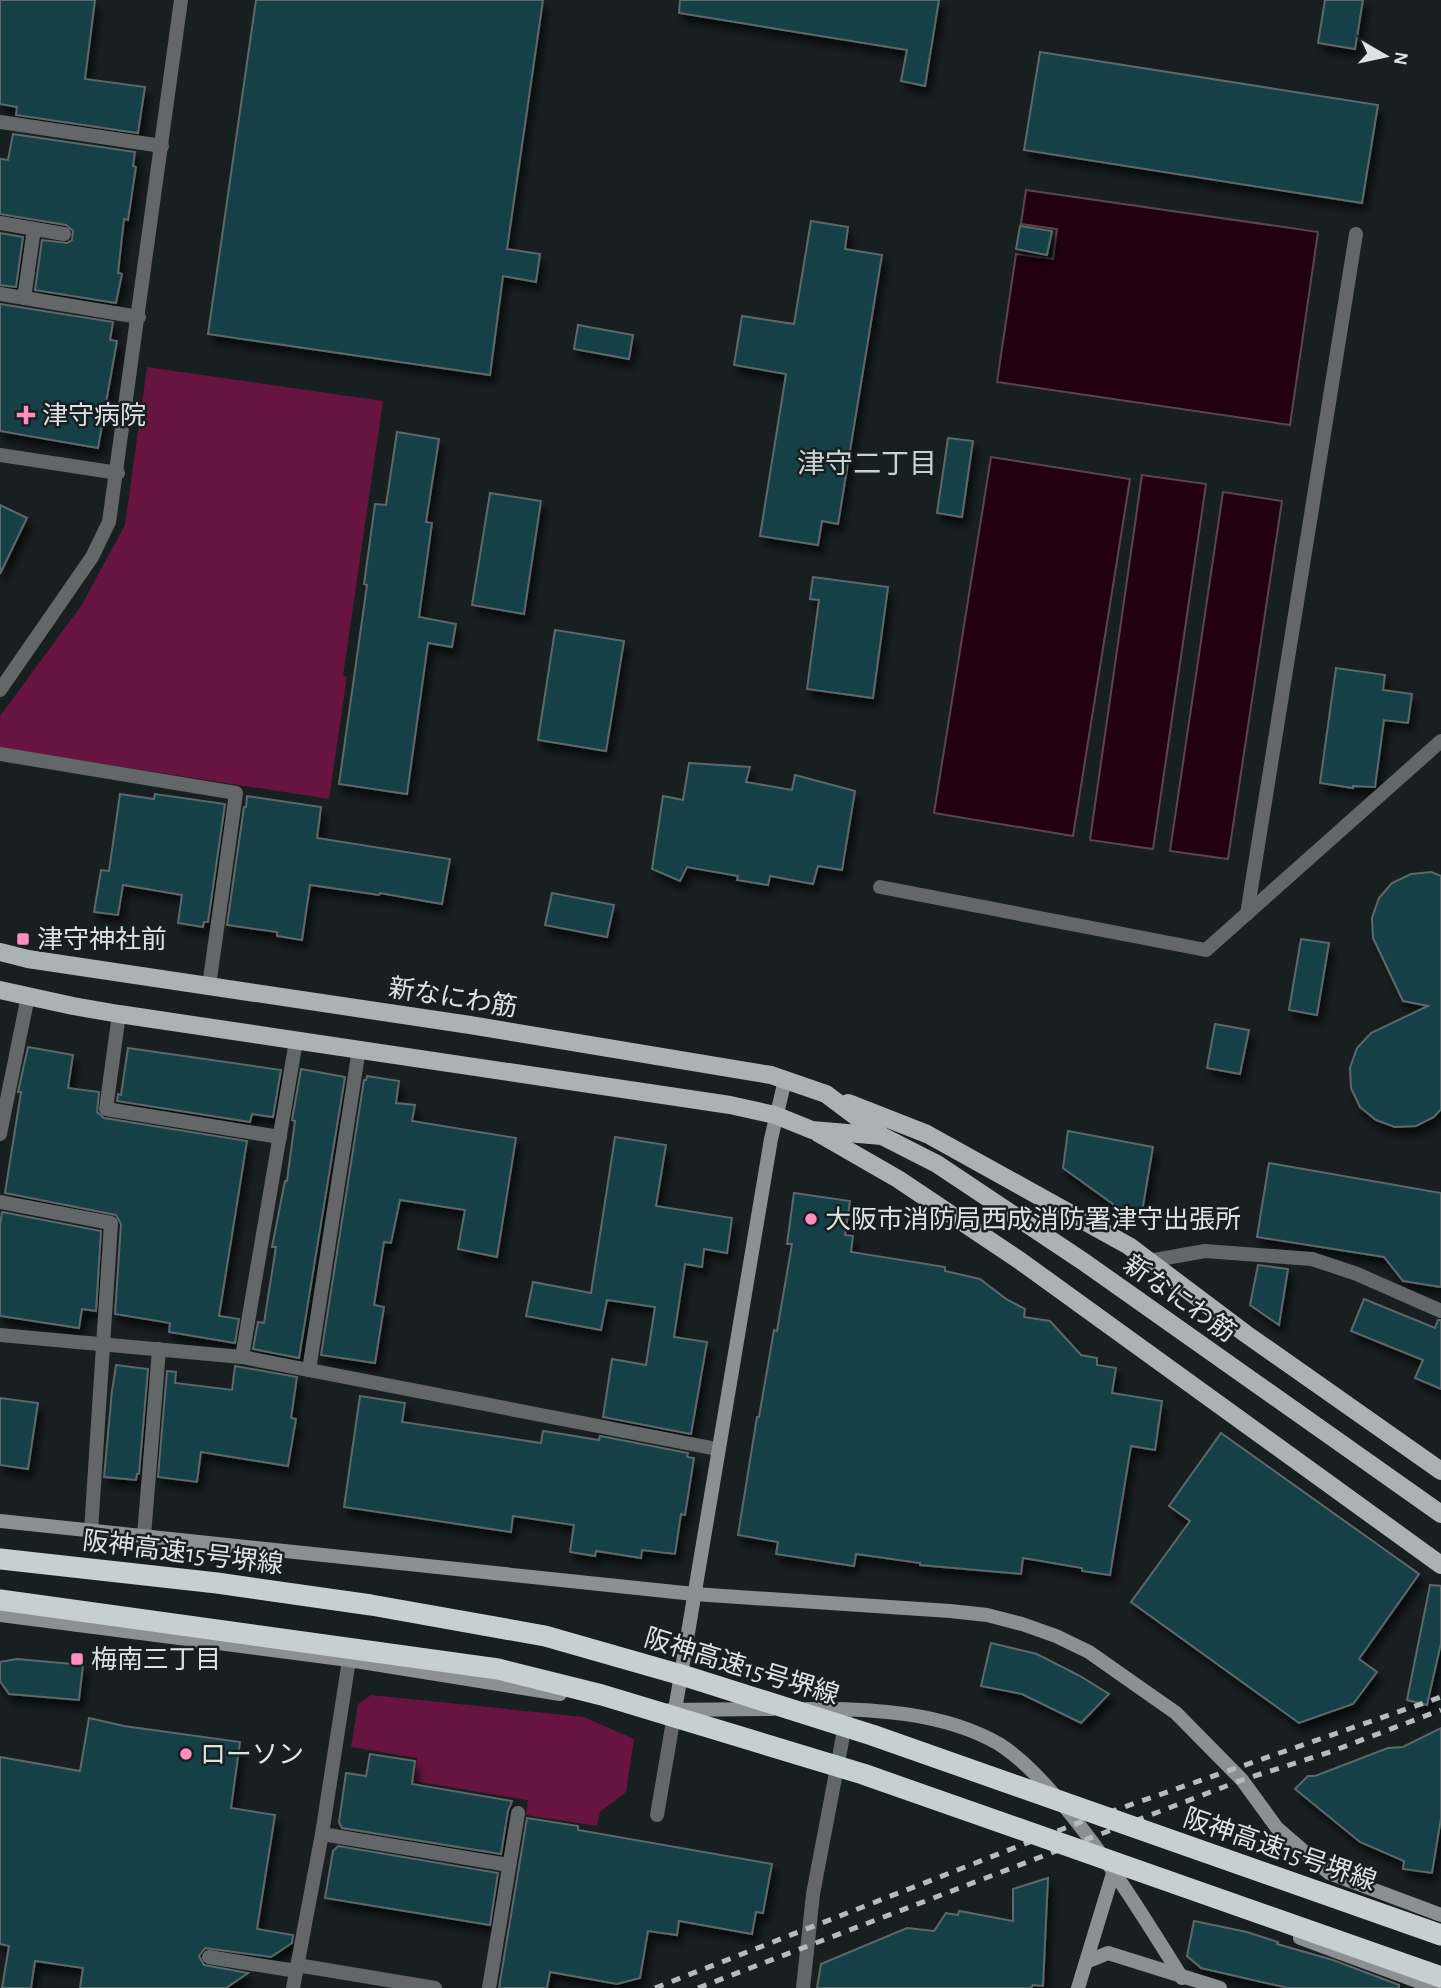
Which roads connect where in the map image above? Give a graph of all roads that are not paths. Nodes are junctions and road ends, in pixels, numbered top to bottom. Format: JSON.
{"nodes":[{"id":1,"x":181,"y":0,"type":"edge"},
{"id":2,"x":0,"y":122,"type":"edge"},
{"id":3,"x":162,"y":146,"type":"junction"},
{"id":4,"x":0,"y":223,"type":"edge"},
{"id":5,"x":34,"y":229,"type":"junction"},
{"id":6,"x":64,"y":234,"type":"dead end"},
{"id":7,"x":1356,"y":234,"type":"dead end"},
{"id":8,"x":0,"y":294,"type":"edge"},
{"id":9,"x":24,"y":298,"type":"junction"},
{"id":10,"x":139,"y":317,"type":"junction"},
{"id":11,"x":0,"y":455,"type":"edge"},
{"id":12,"x":118,"y":473,"type":"junction"},
{"id":13,"x":0,"y":690,"type":"edge"},
{"id":14,"x":1441,"y":741,"type":"edge"},
{"id":15,"x":0,"y":754,"type":"edge"},
{"id":16,"x":880,"y":887,"type":"dead end"},
{"id":17,"x":1247,"y":914,"type":"junction"},
{"id":18,"x":0,"y":951,"type":"edge"},
{"id":19,"x":209,"y":986,"type":"junction"},
{"id":20,"x":0,"y":990,"type":"edge"},
{"id":21,"x":28,"y":996,"type":"junction"},
{"id":22,"x":119,"y":1014,"type":"junction"},
{"id":23,"x":296,"y":1041,"type":"junction"},
{"id":24,"x":359,"y":1049,"type":"junction"},
{"id":25,"x":785,"y":1080,"type":"junction"},
{"id":26,"x":826,"y":1094,"type":"junction"},
{"id":27,"x":775,"y":1115,"type":"junction"},
{"id":28,"x":812,"y":1130,"type":"junction"},
{"id":29,"x":0,"y":1134,"type":"edge"},
{"id":30,"x":882,"y":1136,"type":"junction"},
{"id":31,"x":280,"y":1137,"type":"junction"},
{"id":32,"x":0,"y":1202,"type":"edge"},
{"id":33,"x":1149,"y":1261,"type":"junction"},
{"id":34,"x":1441,"y":1311,"type":"edge"},
{"id":35,"x":0,"y":1335,"type":"edge"},
{"id":36,"x":103,"y":1343,"type":"junction"},
{"id":37,"x":159,"y":1349,"type":"junction"},
{"id":38,"x":242,"y":1357,"type":"junction"},
{"id":39,"x":309,"y":1370,"type":"junction"},
{"id":40,"x":717,"y":1449,"type":"junction"},
{"id":41,"x":1441,"y":1471,"type":"edge"},
{"id":42,"x":1441,"y":1514,"type":"edge"},
{"id":43,"x":0,"y":1521,"type":"edge"},
{"id":44,"x":90,"y":1531,"type":"junction"},
{"id":45,"x":144,"y":1536,"type":"junction"},
{"id":46,"x":0,"y":1559,"type":"edge"},
{"id":47,"x":1441,"y":1565,"type":"edge"},
{"id":48,"x":694,"y":1594,"type":"junction"},
{"id":49,"x":0,"y":1600,"type":"edge"},
{"id":50,"x":0,"y":1615,"type":"edge"},
{"id":51,"x":349,"y":1660,"type":"junction"},
{"id":52,"x":849,"y":1709,"type":"junction"},
{"id":53,"x":675,"y":1710,"type":"junction"},
{"id":54,"x":518,"y":1813,"type":"dead end"},
{"id":55,"x":657,"y":1815,"type":"dead end"},
{"id":56,"x":322,"y":1834,"type":"junction"},
{"id":57,"x":509,"y":1865,"type":"junction"},
{"id":58,"x":1114,"y":1870,"type":"junction"},
{"id":59,"x":1441,"y":1915,"type":"edge"},
{"id":60,"x":1441,"y":1935,"type":"edge"},
{"id":61,"x":209,"y":1957,"type":"dead end"},
{"id":62,"x":1086,"y":1962,"type":"junction"},
{"id":63,"x":296,"y":1968,"type":"junction"},
{"id":64,"x":1441,"y":1977,"type":"edge"},
{"id":65,"x":1182,"y":1978,"type":"junction"},
{"id":66,"x":293,"y":1988,"type":"edge"},
{"id":67,"x":435,"y":1988,"type":"edge"},
{"id":68,"x":489,"y":1988,"type":"edge"},
{"id":69,"x":803,"y":1988,"type":"edge"},
{"id":70,"x":1078,"y":1988,"type":"edge"},
{"id":71,"x":1220,"y":1988,"type":"edge"},
{"id":72,"x":1436,"y":1988,"type":"edge"}],
"edges":[{"from":1,"to":3,"type":"street"},
{"from":2,"to":3,"type":"street"},
{"from":3,"to":10,"type":"street"},
{"from":4,"to":5,"type":"street"},
{"from":5,"to":6,"type":"street"},
{"from":5,"to":9,"type":"street"},
{"from":7,"to":17,"type":"street"},
{"from":8,"to":9,"type":"street"},
{"from":9,"to":10,"type":"street"},
{"from":10,"to":12,"type":"street"},
{"from":11,"to":12,"type":"street"},
{"from":12,"to":13,"type":"street"},
{"from":14,"to":17,"type":"street"},
{"from":15,"to":19,"type":"street"},
{"from":16,"to":17,"type":"street"},
{"from":18,"to":19,"type":"main road","name":"新なにわ筋"},
{"from":19,"to":25,"type":"main road","name":"新なにわ筋"},
{"from":20,"to":21,"type":"main road","name":"新なにわ筋"},
{"from":21,"to":22,"type":"main road","name":"新なにわ筋"},
{"from":21,"to":29,"type":"street"},
{"from":22,"to":23,"type":"main road","name":"新なにわ筋"},
{"from":22,"to":31,"type":"street"},
{"from":23,"to":24,"type":"main road","name":"新なにわ筋"},
{"from":23,"to":31,"type":"street"},
{"from":24,"to":27,"type":"main road","name":"新なにわ筋"},
{"from":24,"to":39,"type":"street"},
{"from":25,"to":26,"type":"main road","name":"新なにわ筋"},
{"from":25,"to":27,"type":"street"},
{"from":26,"to":30,"type":"main road","name":"新なにわ筋"},
{"from":26,"to":33,"type":"main road"},
{"from":27,"to":28,"type":"main road","name":"新なにわ筋"},
{"from":27,"to":40,"type":"street"},
{"from":28,"to":30,"type":"main road","name":"新なにわ筋"},
{"from":28,"to":47,"type":"main road"},
{"from":30,"to":42,"type":"main road","name":"新なにわ筋"},
{"from":31,"to":38,"type":"street"},
{"from":32,"to":36,"type":"street"},
{"from":33,"to":34,"type":"street"},
{"from":33,"to":41,"type":"main road"},
{"from":35,"to":36,"type":"street"},
{"from":36,"to":37,"type":"street"},
{"from":36,"to":44,"type":"street"},
{"from":37,"to":38,"type":"street"},
{"from":37,"to":45,"type":"street"},
{"from":38,"to":39,"type":"street"},
{"from":39,"to":40,"type":"street"},
{"from":40,"to":48,"type":"street"},
{"from":43,"to":44,"type":"street"},
{"from":44,"to":45,"type":"street"},
{"from":45,"to":48,"type":"street"},
{"from":46,"to":60,"type":"highway","name":"阪神高速15号堺線","bridge":true},
{"from":48,"to":53,"type":"street"},
{"from":48,"to":59,"type":"street"},
{"from":49,"to":64,"type":"highway","bridge":true},
{"from":50,"to":51,"type":"street"},
{"from":51,"to":53,"type":"street"},
{"from":51,"to":56,"type":"street"},
{"from":52,"to":53,"type":"street"},
{"from":52,"to":58,"type":"street"},
{"from":52,"to":69,"type":"street"},
{"from":53,"to":55,"type":"street"},
{"from":54,"to":57,"type":"street"},
{"from":56,"to":57,"type":"street"},
{"from":56,"to":63,"type":"street"},
{"from":57,"to":68,"type":"street"},
{"from":58,"to":62,"type":"street"},
{"from":58,"to":65,"type":"street"},
{"from":58,"to":72,"type":"street"},
{"from":61,"to":63,"type":"street"},
{"from":62,"to":65,"type":"street"},
{"from":62,"to":70,"type":"street"},
{"from":63,"to":66,"type":"street"},
{"from":63,"to":67,"type":"street"},
{"from":65,"to":71,"type":"street"}]}
